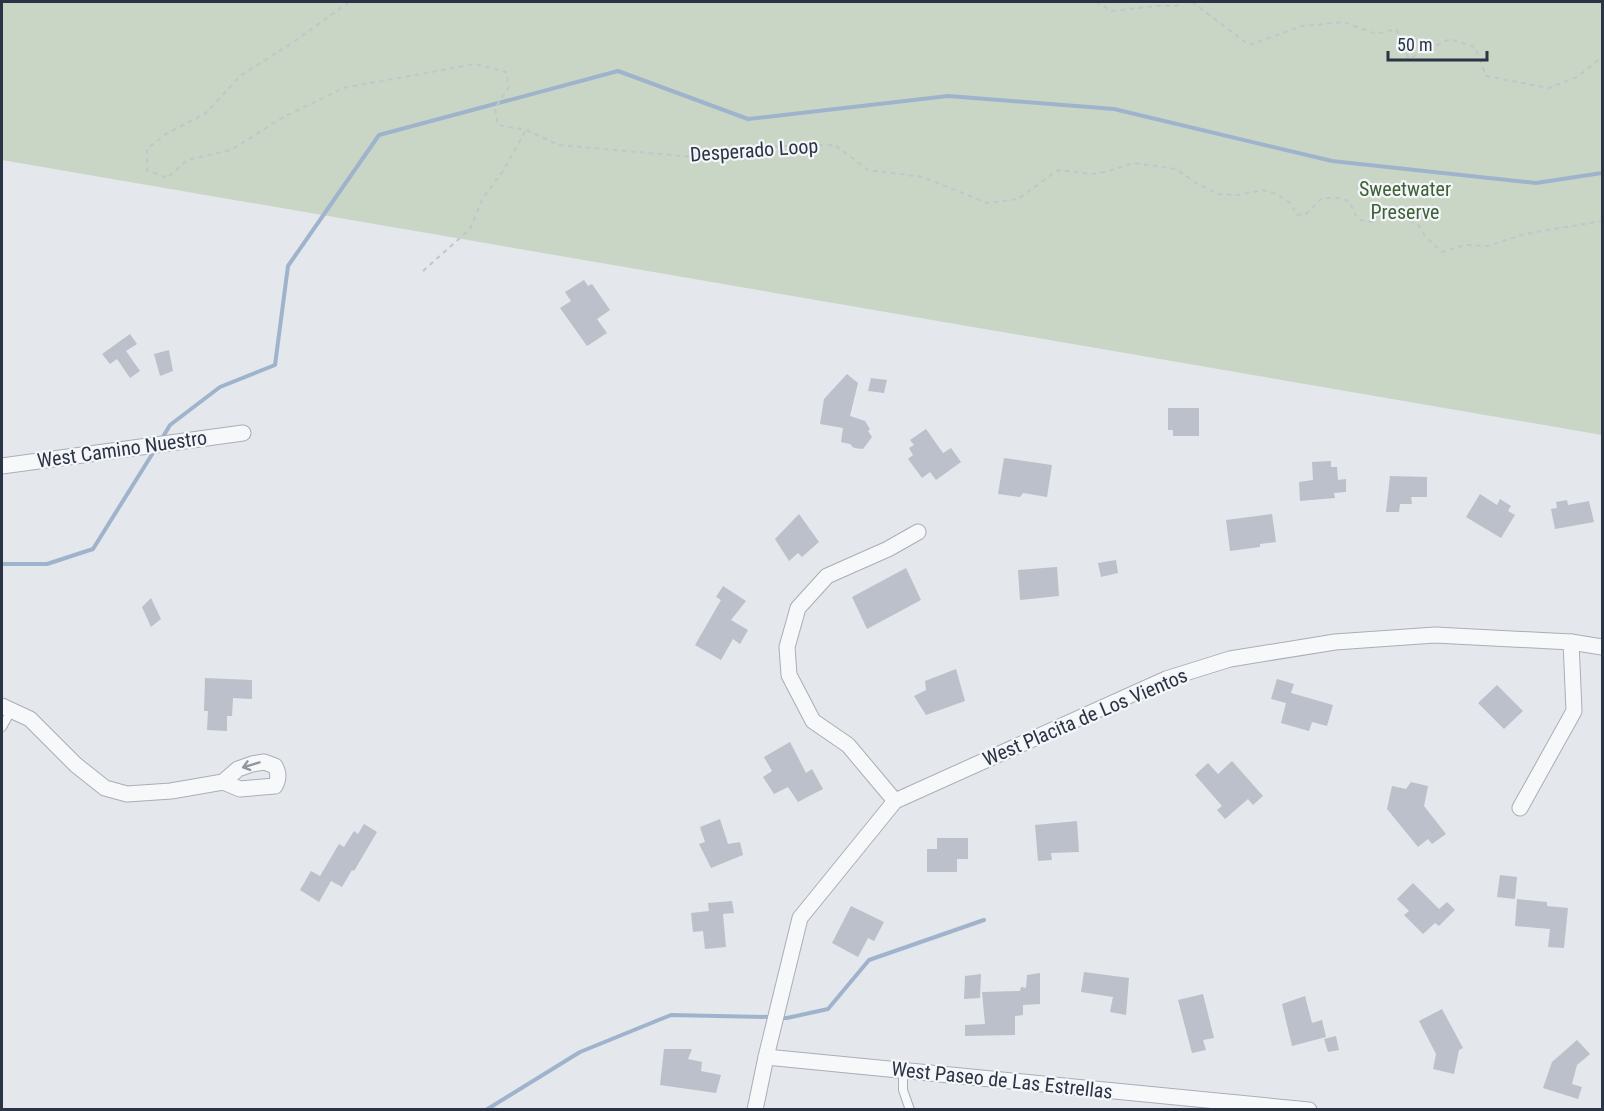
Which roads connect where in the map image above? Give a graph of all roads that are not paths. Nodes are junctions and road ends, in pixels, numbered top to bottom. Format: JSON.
{"nodes":[{"id":1,"x":243,"y":433,"type":"dead end"},
{"id":2,"x":2,"y":466,"type":"edge"},
{"id":3,"x":918,"y":532,"type":"dead end"},
{"id":4,"x":1571,"y":642,"type":"junction"},
{"id":5,"x":1602,"y":647,"type":"edge"},
{"id":6,"x":6,"y":709,"type":"edge"},
{"id":7,"x":2,"y":727,"type":"edge"},
{"id":8,"x":223,"y":782,"type":"dead end"},
{"id":9,"x":895,"y":801,"type":"junction"},
{"id":10,"x":1520,"y":808,"type":"dead end"},
{"id":11,"x":766,"y":1057,"type":"junction"},
{"id":12,"x":903,"y":1070,"type":"junction"},
{"id":13,"x":755,"y":1110,"type":"edge"},
{"id":14,"x":910,"y":1110,"type":"edge"},
{"id":15,"x":1309,"y":1110,"type":"edge"}],
"edges":[{"from":1,"to":2,"type":"street","name":"West Camino Nuestro"},
{"from":3,"to":9,"type":"street"},
{"from":4,"to":5,"type":"street","name":"West Placita de Los Vientos"},
{"from":4,"to":9,"type":"street","name":"West Placita de Los Vientos"},
{"from":4,"to":10,"type":"street"},
{"from":6,"to":7,"type":"lane"},
{"from":6,"to":8,"type":"street"},
{"from":9,"to":11,"type":"street"},
{"from":11,"to":12,"type":"street","name":"West Paseo de Las Estrellas"},
{"from":11,"to":13,"type":"street"},
{"from":12,"to":14,"type":"lane"},
{"from":12,"to":15,"type":"street","name":"West Paseo de Las Estrellas"}]}
